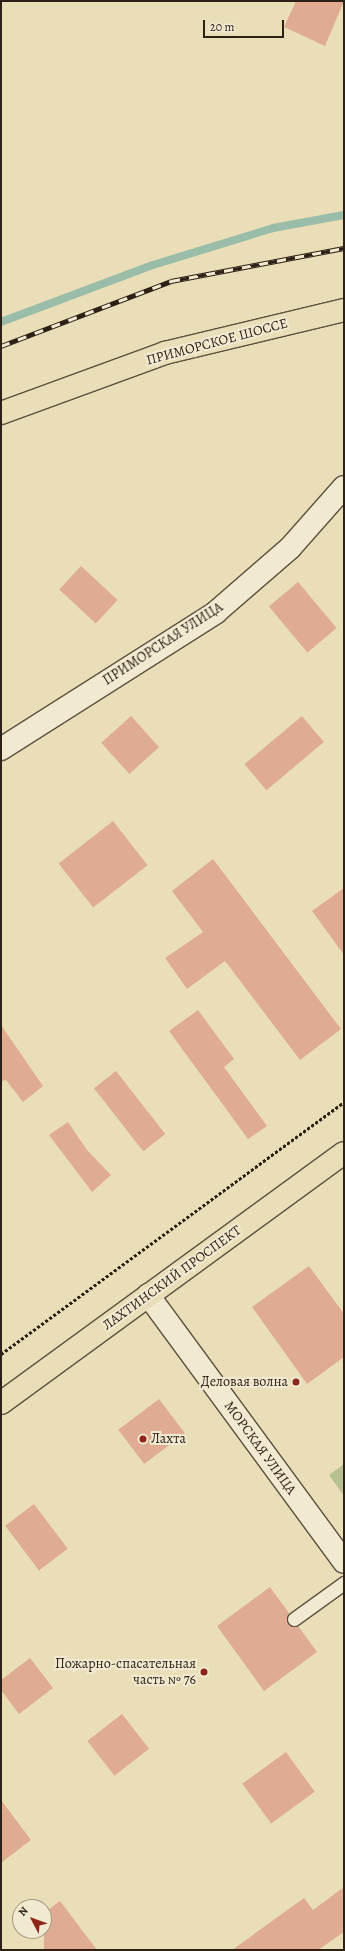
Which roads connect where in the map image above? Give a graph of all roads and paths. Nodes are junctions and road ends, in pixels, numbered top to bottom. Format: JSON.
{"nodes":[{"id":1,"x":344,"y":310,"type":"edge"},
{"id":2,"x":1,"y":413,"type":"edge"},
{"id":3,"x":344,"y":487,"type":"edge"},
{"id":4,"x":1,"y":749,"type":"edge"},
{"id":5,"x":344,"y":1102,"type":"edge"},
{"id":6,"x":344,"y":1153,"type":"edge"},
{"id":7,"x":148,"y":1295,"type":"junction"},
{"id":8,"x":1,"y":1354,"type":"edge"},
{"id":9,"x":1,"y":1403,"type":"edge"},
{"id":10,"x":344,"y":1562,"type":"edge"},
{"id":11,"x":344,"y":1583,"type":"edge"},
{"id":12,"x":294,"y":1619,"type":"dead end"}],
"edges":[{"from":1,"to":2,"type":"main road","name":"ПРИМОРСКОЕ ШОССЕ"},
{"from":3,"to":4,"type":"street","name":"ПРИМОРСКАЯ УЛИЦА"},
{"from":5,"to":8,"type":"path"},
{"from":6,"to":7,"type":"main road","name":"ЛАХТИНСКИЙ ПРОСПЕКТ"},
{"from":7,"to":9,"type":"main road","name":"ЛАХТИНСКИЙ ПРОСПЕКТ"},
{"from":7,"to":10,"type":"street","name":"МОРСКАЯ УЛИЦА"},
{"from":11,"to":12,"type":"lane"}]}
